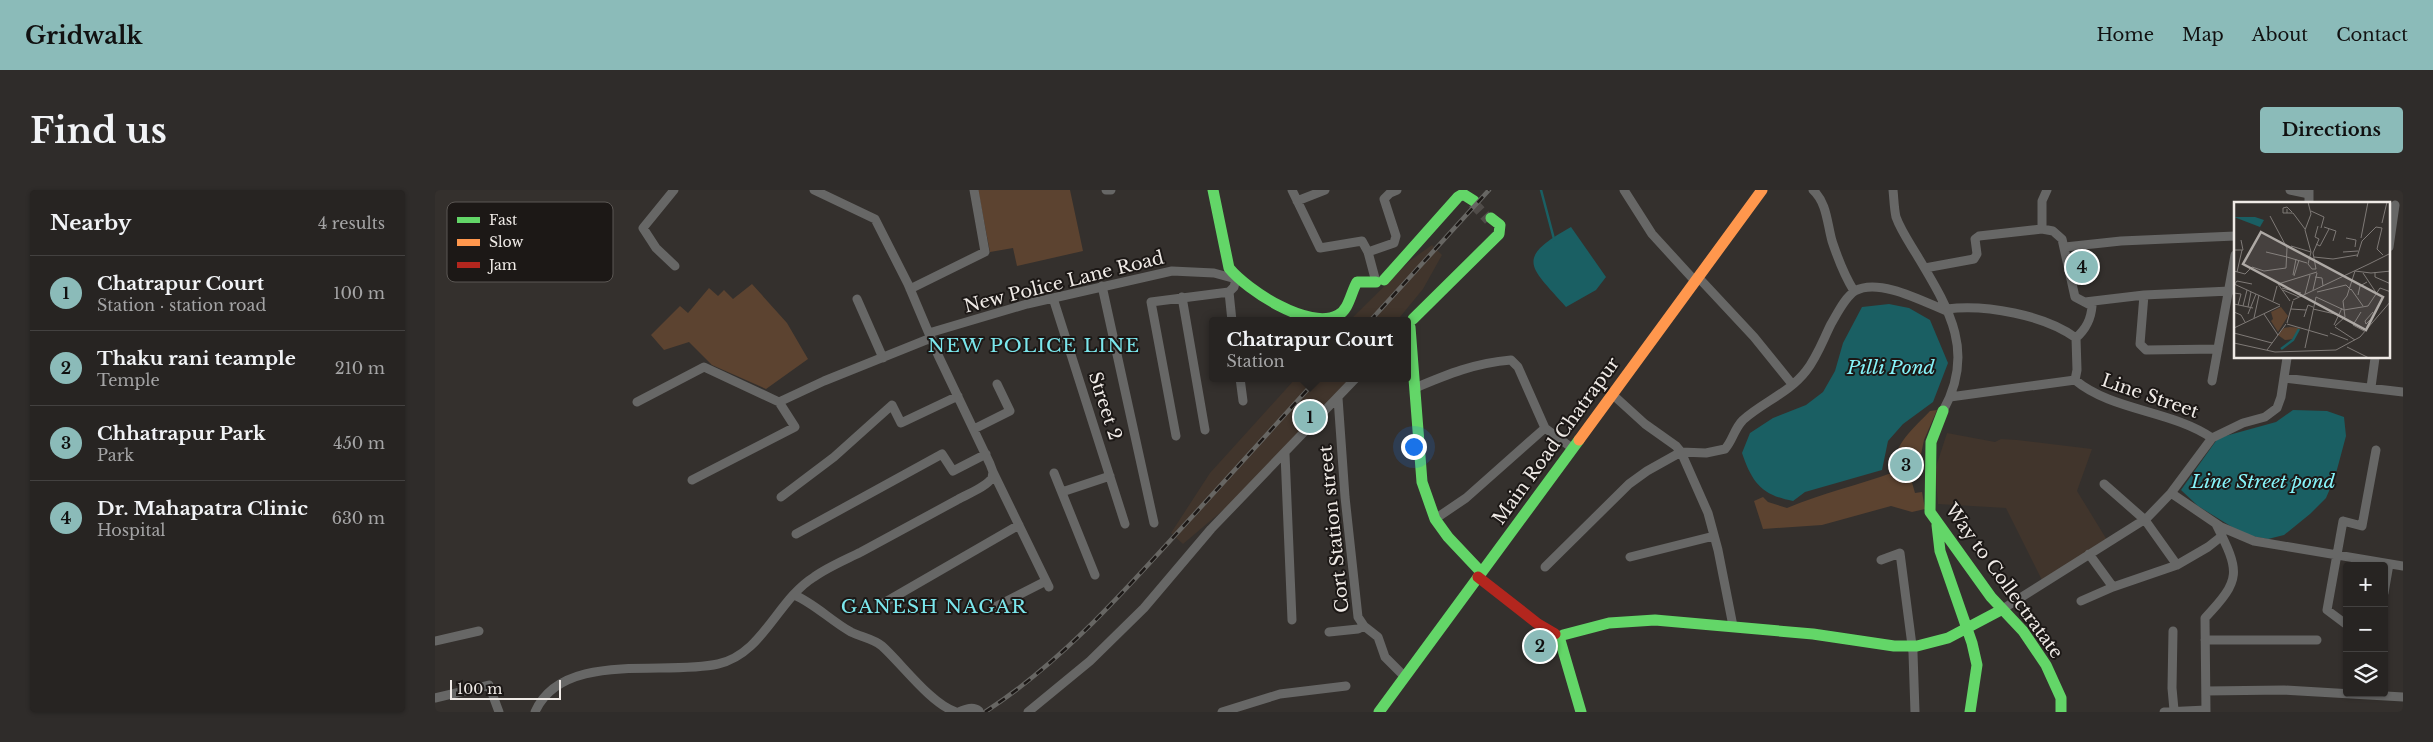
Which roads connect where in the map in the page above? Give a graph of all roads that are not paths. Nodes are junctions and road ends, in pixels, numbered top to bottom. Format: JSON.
{"nodes":[{"id":1,"x":674,"y":190,"type":"edge"},
{"id":2,"x":814,"y":190,"type":"edge"},
{"id":3,"x":974,"y":190,"type":"edge"},
{"id":4,"x":1106,"y":190,"type":"edge"},
{"id":5,"x":1111,"y":190,"type":"edge"},
{"id":6,"x":1213,"y":190,"type":"edge"},
{"id":7,"x":1293,"y":190,"type":"edge"},
{"id":8,"x":1325,"y":190,"type":"edge"},
{"id":9,"x":1397,"y":190,"type":"edge"},
{"id":10,"x":1624,"y":190,"type":"edge"},
{"id":11,"x":1762,"y":190,"type":"edge"},
{"id":12,"x":1813,"y":190,"type":"edge"},
{"id":13,"x":1893,"y":190,"type":"edge"},
{"id":14,"x":2047,"y":190,"type":"edge"},
{"id":15,"x":2290,"y":190,"type":"edge"},
{"id":16,"x":2309,"y":192,"type":"edge"},
{"id":17,"x":1297,"y":201,"type":"junction"},
{"id":18,"x":1473,"y":202,"type":"tunnel mouth"},
{"id":19,"x":2395,"y":204,"type":"dead end"},
{"id":20,"x":2391,"y":215,"type":"edge"},
{"id":21,"x":1490,"y":219,"type":"tunnel mouth"},
{"id":22,"x":2042,"y":229,"type":"junction"},
{"id":23,"x":2234,"y":236,"type":"edge"},
{"id":24,"x":2065,"y":247,"type":"junction"},
{"id":25,"x":1368,"y":252,"type":"junction"},
{"id":26,"x":2234,"y":261,"type":"edge"},
{"id":27,"x":675,"y":266,"type":"dead end"},
{"id":28,"x":1925,"y":268,"type":"junction"},
{"id":29,"x":1236,"y":279,"type":"junction"},
{"id":30,"x":1696,"y":279,"type":"junction"},
{"id":31,"x":1382,"y":281,"type":"junction"},
{"id":32,"x":1102,"y":286,"type":"junction"},
{"id":33,"x":910,"y":289,"type":"junction"},
{"id":34,"x":1854,"y":291,"type":"junction"},
{"id":35,"x":2229,"y":291,"type":"junction"},
{"id":36,"x":1229,"y":292,"type":"junction"},
{"id":37,"x":2144,"y":295,"type":"junction"},
{"id":38,"x":1182,"y":297,"type":"junction"},
{"id":39,"x":1053,"y":298,"type":"junction"},
{"id":40,"x":857,"y":299,"type":"dead end"},
{"id":41,"x":2085,"y":302,"type":"junction"},
{"id":42,"x":1947,"y":308,"type":"junction"},
{"id":43,"x":1232,"y":317,"type":"edge"},
{"id":44,"x":1314,"y":317,"type":"edge"},
{"id":45,"x":1333,"y":317,"type":"edge"},
{"id":46,"x":1411,"y":320,"type":"edge"},
{"id":47,"x":930,"y":335,"type":"junction"},
{"id":48,"x":2076,"y":338,"type":"junction"},
{"id":49,"x":1411,"y":344,"type":"edge"},
{"id":50,"x":2218,"y":349,"type":"junction"},
{"id":51,"x":883,"y":358,"type":"junction"},
{"id":52,"x":2287,"y":359,"type":"edge"},
{"id":53,"x":2375,"y":359,"type":"edge"},
{"id":54,"x":2284,"y":378,"type":"junction"},
{"id":55,"x":2075,"y":380,"type":"junction"},
{"id":56,"x":2212,"y":381,"type":"dead end"},
{"id":57,"x":1241,"y":382,"type":"edge"},
{"id":58,"x":1352,"y":382,"type":"edge"},
{"id":59,"x":997,"y":384,"type":"dead end"},
{"id":60,"x":1793,"y":384,"type":"junction"},
{"id":61,"x":2371,"y":387,"type":"junction"},
{"id":62,"x":1415,"y":388,"type":"junction"},
{"id":63,"x":2403,"y":392,"type":"edge"},
{"id":64,"x":1612,"y":394,"type":"junction"},
{"id":65,"x":958,"y":396,"type":"junction"},
{"id":66,"x":1950,"y":397,"type":"junction"},
{"id":67,"x":1338,"y":398,"type":"junction"},
{"id":68,"x":1243,"y":401,"type":"dead end"},
{"id":69,"x":637,"y":402,"type":"dead end"},
{"id":70,"x":779,"y":402,"type":"junction"},
{"id":71,"x":1943,"y":411,"type":"joint"},
{"id":72,"x":1545,"y":428,"type":"junction"},
{"id":73,"x":974,"y":429,"type":"junction"},
{"id":74,"x":1205,"y":430,"type":"dead end"},
{"id":75,"x":1176,"y":436,"type":"dead end"},
{"id":76,"x":2212,"y":438,"type":"junction"},
{"id":77,"x":1572,"y":448,"type":"junction"},
{"id":78,"x":2376,"y":450,"type":"dead end"},
{"id":79,"x":1681,"y":452,"type":"junction"},
{"id":80,"x":986,"y":454,"type":"junction"},
{"id":81,"x":1285,"y":454,"type":"junction"},
{"id":82,"x":993,"y":472,"type":"junction"},
{"id":83,"x":1054,"y":473,"type":"dead end"},
{"id":84,"x":1110,"y":476,"type":"junction"},
{"id":85,"x":692,"y":480,"type":"dead end"},
{"id":86,"x":2104,"y":484,"type":"dead end"},
{"id":87,"x":1062,"y":492,"type":"junction"},
{"id":88,"x":2171,"y":493,"type":"junction"},
{"id":89,"x":781,"y":497,"type":"dead end"},
{"id":90,"x":1435,"y":519,"type":"junction"},
{"id":91,"x":2145,"y":520,"type":"junction"},
{"id":92,"x":1154,"y":523,"type":"dead end"},
{"id":93,"x":1937,"y":523,"type":"junction"},
{"id":94,"x":1125,"y":524,"type":"dead end"},
{"id":95,"x":2216,"y":524,"type":"junction"},
{"id":96,"x":1019,"y":525,"type":"junction"},
{"id":97,"x":796,"y":534,"type":"dead end"},
{"id":98,"x":1715,"y":536,"type":"junction"},
{"id":99,"x":2222,"y":536,"type":"junction"},
{"id":100,"x":2089,"y":554,"type":"junction"},
{"id":101,"x":2337,"y":555,"type":"junction"},
{"id":102,"x":1630,"y":557,"type":"dead end"},
{"id":103,"x":1881,"y":560,"type":"dead end"},
{"id":104,"x":2389,"y":564,"type":"junction"},
{"id":105,"x":2177,"y":565,"type":"junction"},
{"id":106,"x":2403,"y":566,"type":"edge"},
{"id":107,"x":1545,"y":567,"type":"dead end"},
{"id":108,"x":2388,"y":570,"type":"edge"},
{"id":109,"x":1480,"y":574,"type":"junction"},
{"id":110,"x":1095,"y":575,"type":"dead end"},
{"id":111,"x":2113,"y":588,"type":"junction"},
{"id":112,"x":794,"y":595,"type":"junction"},
{"id":113,"x":2081,"y":601,"type":"dead end"},
{"id":114,"x":882,"y":604,"type":"dead end"},
{"id":115,"x":995,"y":608,"type":"dead end"},
{"id":116,"x":2001,"y":610,"type":"junction"},
{"id":117,"x":1293,"y":620,"type":"dead end"},
{"id":118,"x":2343,"y":622,"type":"edge"},
{"id":119,"x":1364,"y":626,"type":"junction"},
{"id":120,"x":1733,"y":626,"type":"junction"},
{"id":121,"x":1966,"y":627,"type":"junction"},
{"id":122,"x":2173,"y":630,"type":"dead end"},
{"id":123,"x":479,"y":631,"type":"dead end"},
{"id":124,"x":1329,"y":632,"type":"dead end"},
{"id":125,"x":1559,"y":636,"type":"junction"},
{"id":126,"x":2205,"y":640,"type":"junction"},
{"id":127,"x":2317,"y":640,"type":"dead end"},
{"id":128,"x":435,"y":641,"type":"edge"},
{"id":129,"x":1912,"y":646,"type":"junction"},
{"id":130,"x":1405,"y":677,"type":"junction"},
{"id":131,"x":1346,"y":686,"type":"dead end"},
{"id":132,"x":2206,"y":691,"type":"junction"},
{"id":133,"x":2403,"y":697,"type":"edge"},
{"id":134,"x":435,"y":698,"type":"edge"},
{"id":135,"x":2175,"y":710,"type":"junction"},
{"id":136,"x":979,"y":711,"type":"edge"},
{"id":137,"x":2206,"y":711,"type":"edge"},
{"id":138,"x":499,"y":712,"type":"edge"},
{"id":139,"x":535,"y":712,"type":"edge"},
{"id":140,"x":958,"y":712,"type":"edge"},
{"id":141,"x":1028,"y":712,"type":"edge"},
{"id":142,"x":1222,"y":712,"type":"edge"},
{"id":143,"x":1379,"y":712,"type":"edge"},
{"id":144,"x":1581,"y":712,"type":"edge"},
{"id":145,"x":1915,"y":712,"type":"edge"},
{"id":146,"x":1971,"y":712,"type":"edge"},
{"id":147,"x":2061,"y":712,"type":"edge"},
{"id":148,"x":2164,"y":712,"type":"edge"}],
"edges":[{"from":1,"to":27,"type":"street"},
{"from":2,"to":33,"type":"street"},
{"from":3,"to":33,"type":"street"},
{"from":4,"to":5,"type":"street"},
{"from":6,"to":29,"type":"street"},
{"from":7,"to":17,"type":"street"},
{"from":8,"to":17,"type":"street"},
{"from":9,"to":25,"type":"street"},
{"from":10,"to":30,"type":"street"},
{"from":11,"to":30,"type":"street","name":"Main Road Chatrapur"},
{"from":12,"to":34,"type":"street"},
{"from":13,"to":28,"type":"street"},
{"from":14,"to":22,"type":"street"},
{"from":15,"to":16,"type":"street"},
{"from":17,"to":25,"type":"street"},
{"from":18,"to":31,"type":"street"},
{"from":19,"to":20,"type":"street"},
{"from":21,"to":46,"type":"street"},
{"from":22,"to":24,"type":"street"},
{"from":22,"to":28,"type":"street"},
{"from":23,"to":24,"type":"street"},
{"from":24,"to":41,"type":"street"},
{"from":25,"to":31,"type":"street"},
{"from":26,"to":35,"type":"street"},
{"from":28,"to":42,"type":"street"},
{"from":29,"to":32,"type":"street","name":"New Police Lane Road"},
{"from":29,"to":36,"type":"street"},
{"from":29,"to":44,"type":"street"},
{"from":30,"to":60,"type":"street"},
{"from":30,"to":64,"type":"street","name":"Main Road Chatrapur"},
{"from":31,"to":45,"type":"street"},
{"from":32,"to":39,"type":"street","name":"New Police Lane Road"},
{"from":32,"to":92,"type":"street"},
{"from":33,"to":47,"type":"street"},
{"from":34,"to":42,"type":"street"},
{"from":34,"to":60,"type":"street"},
{"from":35,"to":37,"type":"street"},
{"from":35,"to":50,"type":"street"},
{"from":36,"to":38,"type":"street"},
{"from":36,"to":43,"type":"street"},
{"from":37,"to":41,"type":"street"},
{"from":37,"to":50,"type":"street"},
{"from":38,"to":74,"type":"street"},
{"from":38,"to":75,"type":"street"},
{"from":39,"to":47,"type":"street","name":"New Police Lane Road"},
{"from":39,"to":84,"type":"street","name":"Street 2"},
{"from":40,"to":51,"type":"street"},
{"from":41,"to":48,"type":"street"},
{"from":42,"to":48,"type":"street"},
{"from":42,"to":66,"type":"street"},
{"from":47,"to":51,"type":"street","name":"New Police Lane Road"},
{"from":47,"to":65,"type":"street"},
{"from":48,"to":55,"type":"street","name":"Line Street"},
{"from":49,"to":62,"type":"street"},
{"from":50,"to":56,"type":"street"},
{"from":51,"to":70,"type":"street","name":"New Police Lane Road"},
{"from":52,"to":54,"type":"street"},
{"from":53,"to":61,"type":"street"},
{"from":54,"to":61,"type":"street"},
{"from":54,"to":76,"type":"street"},
{"from":55,"to":66,"type":"street"},
{"from":55,"to":76,"type":"street","name":"Line Street"},
{"from":57,"to":68,"type":"street"},
{"from":58,"to":67,"type":"street"},
{"from":59,"to":73,"type":"street"},
{"from":60,"to":79,"type":"street"},
{"from":61,"to":63,"type":"street"},
{"from":62,"to":72,"type":"street"},
{"from":62,"to":90,"type":"street"},
{"from":64,"to":77,"type":"street","name":"Main Road Chatrapur"},
{"from":64,"to":79,"type":"street"},
{"from":65,"to":73,"type":"street"},
{"from":65,"to":89,"type":"street"},
{"from":66,"to":71,"type":"street"},
{"from":67,"to":81,"type":"street"},
{"from":67,"to":119,"type":"street","name":"Cort Station street"},
{"from":69,"to":70,"type":"street"},
{"from":70,"to":85,"type":"street"},
{"from":71,"to":93,"type":"street","name":"Way to Collectratate"},
{"from":72,"to":77,"type":"street"},
{"from":72,"to":90,"type":"street"},
{"from":73,"to":80,"type":"street"},
{"from":76,"to":88,"type":"street"},
{"from":77,"to":109,"type":"street","name":"Main Road Chatrapur"},
{"from":78,"to":101,"type":"street"},
{"from":79,"to":98,"type":"street"},
{"from":79,"to":107,"type":"street"},
{"from":80,"to":82,"type":"street"},
{"from":80,"to":97,"type":"street"},
{"from":81,"to":117,"type":"street"},
{"from":81,"to":141,"type":"street"},
{"from":82,"to":96,"type":"street"},
{"from":82,"to":112,"type":"street"},
{"from":83,"to":87,"type":"street"},
{"from":84,"to":87,"type":"street"},
{"from":84,"to":94,"type":"street","name":"Street 2"},
{"from":86,"to":91,"type":"street"},
{"from":87,"to":110,"type":"street"},
{"from":88,"to":91,"type":"street"},
{"from":88,"to":95,"type":"street"},
{"from":90,"to":109,"type":"street"},
{"from":91,"to":100,"type":"street"},
{"from":91,"to":105,"type":"street"},
{"from":93,"to":116,"type":"street","name":"Way to Collectratate"},
{"from":93,"to":121,"type":"street"},
{"from":95,"to":99,"type":"street"},
{"from":95,"to":101,"type":"street"},
{"from":96,"to":114,"type":"street"},
{"from":96,"to":115,"type":"street"},
{"from":98,"to":102,"type":"street"},
{"from":98,"to":120,"type":"street"},
{"from":99,"to":105,"type":"street"},
{"from":99,"to":126,"type":"street"},
{"from":100,"to":111,"type":"street"},
{"from":100,"to":116,"type":"street"},
{"from":101,"to":104,"type":"street"},
{"from":101,"to":118,"type":"street"},
{"from":103,"to":129,"type":"street"},
{"from":104,"to":106,"type":"street"},
{"from":104,"to":108,"type":"street"},
{"from":105,"to":111,"type":"street"},
{"from":109,"to":125,"type":"street"},
{"from":109,"to":130,"type":"street","name":"Main Road Chatrapur"},
{"from":111,"to":113,"type":"street"},
{"from":112,"to":139,"type":"street"},
{"from":112,"to":140,"type":"street"},
{"from":116,"to":121,"type":"street"},
{"from":116,"to":147,"type":"street","name":"Way to Collectratate"},
{"from":119,"to":124,"type":"street"},
{"from":119,"to":130,"type":"street"},
{"from":120,"to":125,"type":"street"},
{"from":120,"to":129,"type":"street"},
{"from":121,"to":129,"type":"street"},
{"from":121,"to":146,"type":"street"},
{"from":122,"to":135,"type":"street"},
{"from":123,"to":128,"type":"street"},
{"from":125,"to":144,"type":"street"},
{"from":126,"to":127,"type":"street"},
{"from":126,"to":132,"type":"street"},
{"from":129,"to":145,"type":"street"},
{"from":130,"to":143,"type":"street","name":"Main Road Chatrapur"},
{"from":131,"to":142,"type":"street"},
{"from":132,"to":133,"type":"street"},
{"from":132,"to":137,"type":"street"},
{"from":134,"to":138,"type":"street"},
{"from":135,"to":137,"type":"street"},
{"from":135,"to":148,"type":"street"},
{"from":136,"to":140,"type":"street"}]}
